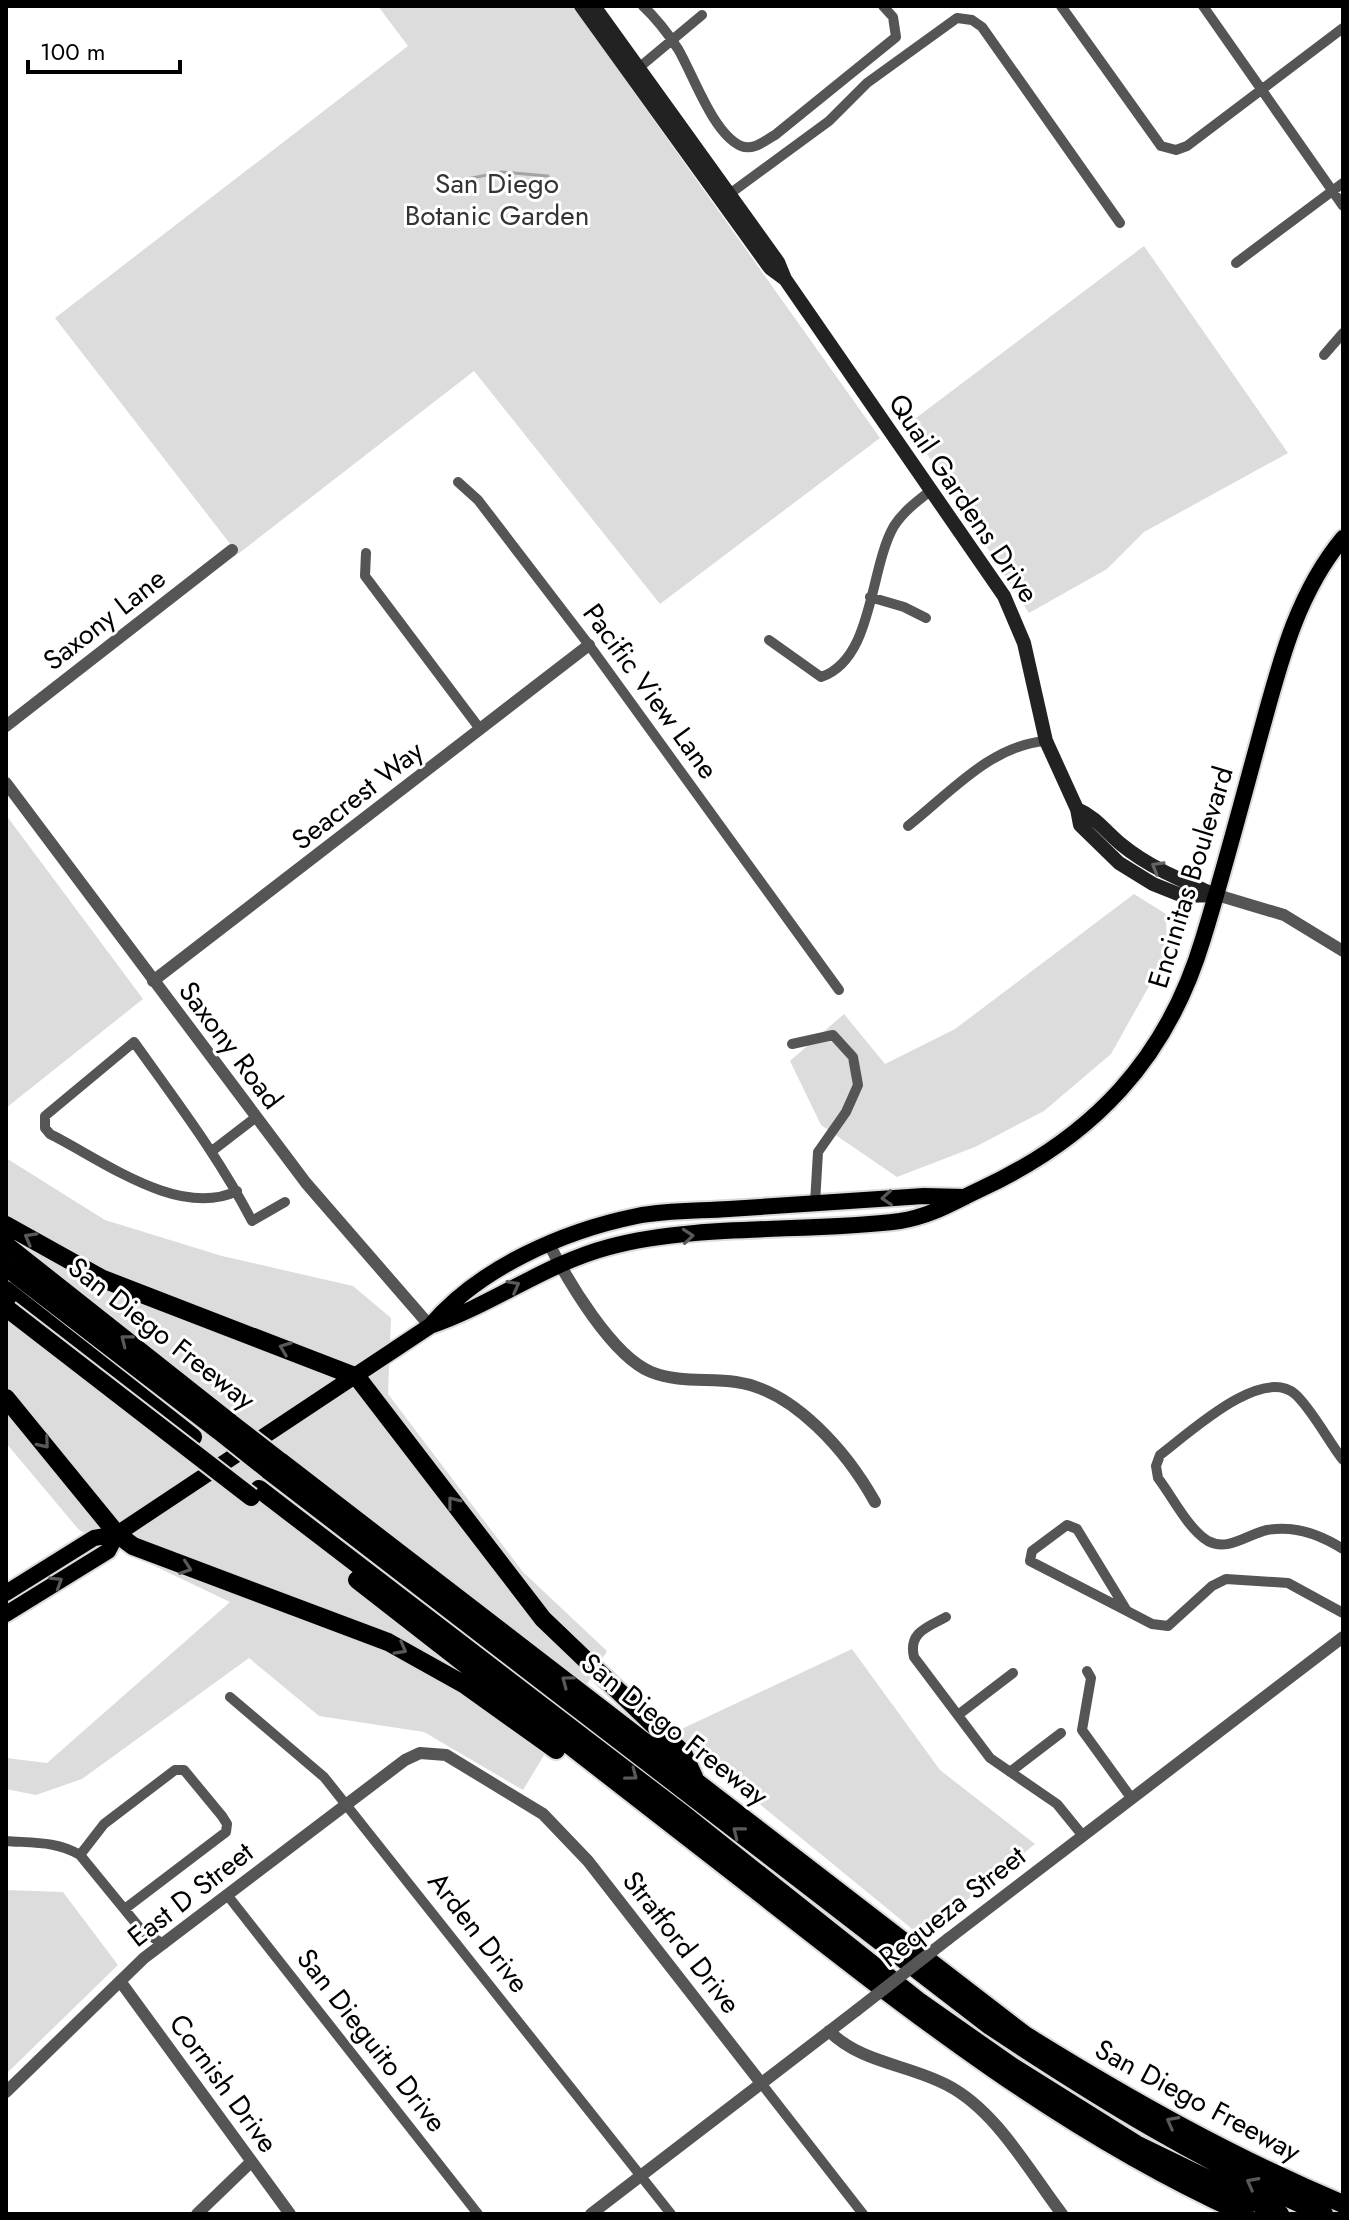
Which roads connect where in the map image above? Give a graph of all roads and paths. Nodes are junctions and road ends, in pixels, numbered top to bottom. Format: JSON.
{"nodes":[{"id":1,"x":581,"y":6,"type":"edge"},
{"id":2,"x":594,"y":6,"type":"edge"},
{"id":3,"x":643,"y":6,"type":"edge"},
{"id":4,"x":883,"y":6,"type":"edge"},
{"id":5,"x":1061,"y":6,"type":"edge"},
{"id":6,"x":1203,"y":6,"type":"edge"},
{"id":7,"x":702,"y":15,"type":"dead end"},
{"id":8,"x":1343,"y":28,"type":"edge"},
{"id":9,"x":671,"y":38,"type":"junction"},
{"id":10,"x":635,"y":71,"type":"junction"},
{"id":11,"x":1262,"y":88,"type":"junction"},
{"id":12,"x":1343,"y":183,"type":"edge"},
{"id":13,"x":1332,"y":192,"type":"junction"},
{"id":14,"x":725,"y":197,"type":"junction"},
{"id":15,"x":1343,"y":206,"type":"edge"},
{"id":16,"x":1120,"y":223,"type":"dead end"},
{"id":17,"x":1236,"y":263,"type":"dead end"},
{"id":18,"x":1343,"y":333,"type":"edge"},
{"id":19,"x":1324,"y":355,"type":"dead end"},
{"id":20,"x":458,"y":482,"type":"dead end"},
{"id":21,"x":929,"y":492,"type":"junction"},
{"id":22,"x":1343,"y":538,"type":"edge"},
{"id":23,"x":232,"y":550,"type":"dead end"},
{"id":24,"x":366,"y":553,"type":"dead end"},
{"id":25,"x":870,"y":597,"type":"junction"},
{"id":26,"x":926,"y":618,"type":"dead end"},
{"id":27,"x":769,"y":640,"type":"dead end"},
{"id":28,"x":589,"y":645,"type":"junction"},
{"id":29,"x":6,"y":726,"type":"edge"},
{"id":30,"x":480,"y":729,"type":"junction"},
{"id":31,"x":1046,"y":741,"type":"junction"},
{"id":32,"x":6,"y":783,"type":"edge"},
{"id":33,"x":908,"y":826,"type":"dead end"},
{"id":34,"x":1217,"y":895,"type":"junction"},
{"id":35,"x":1343,"y":951,"type":"edge"},
{"id":36,"x":153,"y":981,"type":"junction"},
{"id":37,"x":839,"y":990,"type":"dead end"},
{"id":38,"x":792,"y":1044,"type":"dead end"},
{"id":39,"x":255,"y":1118,"type":"junction"},
{"id":40,"x":212,"y":1151,"type":"junction"},
{"id":41,"x":237,"y":1191,"type":"junction"},
{"id":42,"x":965,"y":1197,"type":"junction"},
{"id":43,"x":285,"y":1202,"type":"dead end"},
{"id":44,"x":815,"y":1203,"type":"junction"},
{"id":45,"x":6,"y":1225,"type":"edge"},
{"id":46,"x":549,"y":1244,"type":"junction"},
{"id":47,"x":6,"y":1245,"type":"edge"},
{"id":48,"x":559,"y":1264,"type":"junction"},
{"id":49,"x":6,"y":1267,"type":"edge"},
{"id":50,"x":6,"y":1290,"type":"edge"},
{"id":51,"x":8,"y":1309,"type":"edge"},
{"id":52,"x":430,"y":1326,"type":"junction"},
{"id":53,"x":357,"y":1377,"type":"junction"},
{"id":54,"x":6,"y":1398,"type":"edge"},
{"id":55,"x":225,"y":1427,"type":"junction"},
{"id":56,"x":1343,"y":1460,"type":"edge"},
{"id":57,"x":274,"y":1465,"type":"junction"},
{"id":58,"x":255,"y":1493,"type":"junction"},
{"id":59,"x":875,"y":1502,"type":"dead end"},
{"id":60,"x":117,"y":1534,"type":"junction"},
{"id":61,"x":1343,"y":1549,"type":"edge"},
{"id":62,"x":6,"y":1593,"type":"edge"},
{"id":63,"x":1127,"y":1611,"type":"junction"},
{"id":64,"x":1343,"y":1613,"type":"edge"},
{"id":65,"x":6,"y":1614,"type":"edge"},
{"id":66,"x":946,"y":1617,"type":"dead end"},
{"id":67,"x":1343,"y":1637,"type":"edge"},
{"id":68,"x":1087,"y":1671,"type":"dead end"},
{"id":69,"x":1013,"y":1673,"type":"dead end"},
{"id":70,"x":230,"y":1697,"type":"dead end"},
{"id":71,"x":958,"y":1715,"type":"junction"},
{"id":72,"x":1061,"y":1733,"type":"dead end"},
{"id":73,"x":420,"y":1753,"type":"joint"},
{"id":74,"x":1010,"y":1772,"type":"junction"},
{"id":75,"x":695,"y":1779,"type":"junction"},
{"id":76,"x":1132,"y":1799,"type":"junction"},
{"id":77,"x":346,"y":1803,"type":"junction"},
{"id":78,"x":1083,"y":1836,"type":"junction"},
{"id":79,"x":6,"y":1841,"type":"edge"},
{"id":80,"x":80,"y":1855,"type":"junction"},
{"id":81,"x":228,"y":1896,"type":"junction"},
{"id":82,"x":764,"y":1897,"type":"junction"},
{"id":83,"x":126,"y":1908,"type":"junction"},
{"id":84,"x":143,"y":1932,"type":"junction"},
{"id":85,"x":164,"y":1944,"type":"junction"},
{"id":86,"x":144,"y":1958,"type":"junction"},
{"id":87,"x":120,"y":1981,"type":"junction"},
{"id":88,"x":829,"y":2031,"type":"junction"},
{"id":89,"x":761,"y":2083,"type":"junction"},
{"id":90,"x":6,"y":2092,"type":"edge"},
{"id":91,"x":251,"y":2162,"type":"junction"},
{"id":92,"x":641,"y":2175,"type":"junction"},
{"id":93,"x":1343,"y":2204,"type":"edge"},
{"id":94,"x":197,"y":2214,"type":"edge"},
{"id":95,"x":290,"y":2214,"type":"edge"},
{"id":96,"x":478,"y":2214,"type":"edge"},
{"id":97,"x":591,"y":2214,"type":"edge"},
{"id":98,"x":671,"y":2214,"type":"edge"},
{"id":99,"x":863,"y":2214,"type":"edge"},
{"id":100,"x":1062,"y":2214,"type":"edge"},
{"id":101,"x":1245,"y":2214,"type":"edge"},
{"id":102,"x":1280,"y":2214,"type":"edge"},
{"id":103,"x":1324,"y":2214,"type":"edge"}],
"edges":[{"from":1,"to":10,"type":"main road","name":"Quail Gardens Drive"},
{"from":2,"to":10,"type":"main road","name":"Quail Gardens Drive"},
{"from":3,"to":9,"type":"street"},
{"from":4,"to":9,"type":"street"},
{"from":5,"to":11,"type":"street"},
{"from":6,"to":11,"type":"street"},
{"from":7,"to":9,"type":"street"},
{"from":8,"to":11,"type":"street"},
{"from":9,"to":10,"type":"street"},
{"from":10,"to":14,"type":"main road","name":"Quail Gardens Drive"},
{"from":11,"to":13,"type":"street"},
{"from":12,"to":13,"type":"street"},
{"from":13,"to":15,"type":"street"},
{"from":13,"to":17,"type":"street"},
{"from":14,"to":16,"type":"street"},
{"from":14,"to":21,"type":"main road","name":"Quail Gardens Drive"},
{"from":18,"to":19,"type":"street"},
{"from":20,"to":28,"type":"street","name":"Pacific View Lane"},
{"from":21,"to":25,"type":"street"},
{"from":21,"to":31,"type":"main road","name":"Quail Gardens Drive"},
{"from":22,"to":34,"type":"main road","name":"Encinitas Boulevard"},
{"from":23,"to":29,"type":"street","name":"Saxony Lane"},
{"from":24,"to":30,"type":"street"},
{"from":25,"to":26,"type":"street"},
{"from":25,"to":27,"type":"street"},
{"from":28,"to":30,"type":"street","name":"Seacrest Way"},
{"from":28,"to":37,"type":"street","name":"Pacific View Lane"},
{"from":30,"to":36,"type":"street","name":"Seacrest Way"},
{"from":31,"to":33,"type":"street"},
{"from":31,"to":34,"type":"main road","name":"Quail Gardens Drive"},
{"from":32,"to":36,"type":"street","name":"Saxony Road"},
{"from":34,"to":35,"type":"street"},
{"from":34,"to":42,"type":"main road","name":"Encinitas Boulevard"},
{"from":36,"to":39,"type":"street","name":"Saxony Road"},
{"from":38,"to":44,"type":"street"},
{"from":39,"to":40,"type":"street"},
{"from":39,"to":52,"type":"street","name":"Saxony Road"},
{"from":40,"to":41,"type":"street"},
{"from":40,"to":41,"type":"street"},
{"from":41,"to":43,"type":"street"},
{"from":42,"to":44,"type":"main road","name":"Encinitas Boulevard","one_way":true},
{"from":48,"to":42,"type":"main road","name":"Encinitas Boulevard","one_way":true},
{"from":44,"to":46,"type":"main road","name":"Encinitas Boulevard"},
{"from":53,"to":45,"type":"highway","one_way":true},
{"from":46,"to":48,"type":"street"},
{"from":46,"to":52,"type":"main road","name":"Encinitas Boulevard"},
{"from":55,"to":47,"type":"highway","name":"San Diego Freeway","one_way":true},
{"from":52,"to":48,"type":"main road","name":"Encinitas Boulevard","one_way":true},
{"from":48,"to":59,"type":"street"},
{"from":49,"to":55,"type":"highway"},
{"from":50,"to":58,"type":"highway"},
{"from":51,"to":58,"type":"highway","bridge":true},
{"from":52,"to":53,"type":"main road","name":"Encinitas Boulevard"},
{"from":53,"to":60,"type":"main road","name":"Encinitas Boulevard"},
{"from":75,"to":53,"type":"highway","one_way":true},
{"from":54,"to":60,"type":"highway","one_way":true},
{"from":55,"to":57,"type":"highway","name":"San Diego Freeway","bridge":true},
{"from":56,"to":61,"type":"street"},
{"from":75,"to":57,"type":"highway","name":"San Diego Freeway","one_way":true},
{"from":103,"to":57,"type":"highway","one_way":true},
{"from":58,"to":82,"type":"highway"},
{"from":58,"to":102,"type":"highway","one_way":true},
{"from":60,"to":62,"type":"main road","name":"Encinitas Boulevard"},
{"from":65,"to":60,"type":"main road","name":"Encinitas Boulevard","one_way":true},
{"from":60,"to":82,"type":"highway","one_way":true},
{"from":63,"to":63,"type":"street"},
{"from":63,"to":64,"type":"street"},
{"from":66,"to":71,"type":"street"},
{"from":67,"to":76,"type":"street","name":"Requeza Street"},
{"from":68,"to":76,"type":"street"},
{"from":69,"to":71,"type":"street"},
{"from":70,"to":77,"type":"street","name":"Arden Drive"},
{"from":71,"to":74,"type":"street"},
{"from":72,"to":74,"type":"street"},
{"from":73,"to":77,"type":"street","name":"East D Street"},
{"from":73,"to":89,"type":"street","name":"Stratford Drive"},
{"from":74,"to":78,"type":"street"},
{"from":93,"to":75,"type":"highway","name":"San Diego Freeway","one_way":true},
{"from":76,"to":78,"type":"street","name":"Requeza Street"},
{"from":77,"to":81,"type":"street","name":"East D Street"},
{"from":77,"to":92,"type":"street","name":"Arden Drive"},
{"from":78,"to":88,"type":"street","name":"Requeza Street","bridge":true},
{"from":79,"to":80,"type":"street"},
{"from":80,"to":83,"type":"street"},
{"from":80,"to":83,"type":"street"},
{"from":81,"to":85,"type":"street","name":"East D Street"},
{"from":81,"to":96,"type":"street","name":"San Dieguito Drive"},
{"from":82,"to":101,"type":"highway"},
{"from":83,"to":84,"type":"street"},
{"from":84,"to":85,"type":"street"},
{"from":84,"to":86,"type":"street"},
{"from":85,"to":86,"type":"street","name":"East D Street"},
{"from":86,"to":87,"type":"street","name":"East D Street"},
{"from":87,"to":90,"type":"street","name":"East D Street"},
{"from":87,"to":91,"type":"street","name":"Cornish Drive"},
{"from":88,"to":89,"type":"street","name":"Requeza Street"},
{"from":88,"to":100,"type":"street"},
{"from":89,"to":92,"type":"street","name":"Requeza Street"},
{"from":89,"to":99,"type":"street","name":"Stratford Drive"},
{"from":91,"to":94,"type":"street"},
{"from":91,"to":95,"type":"street","name":"Cornish Drive"},
{"from":92,"to":97,"type":"street","name":"Requeza Street"},
{"from":92,"to":98,"type":"street","name":"Arden Drive"}]}
